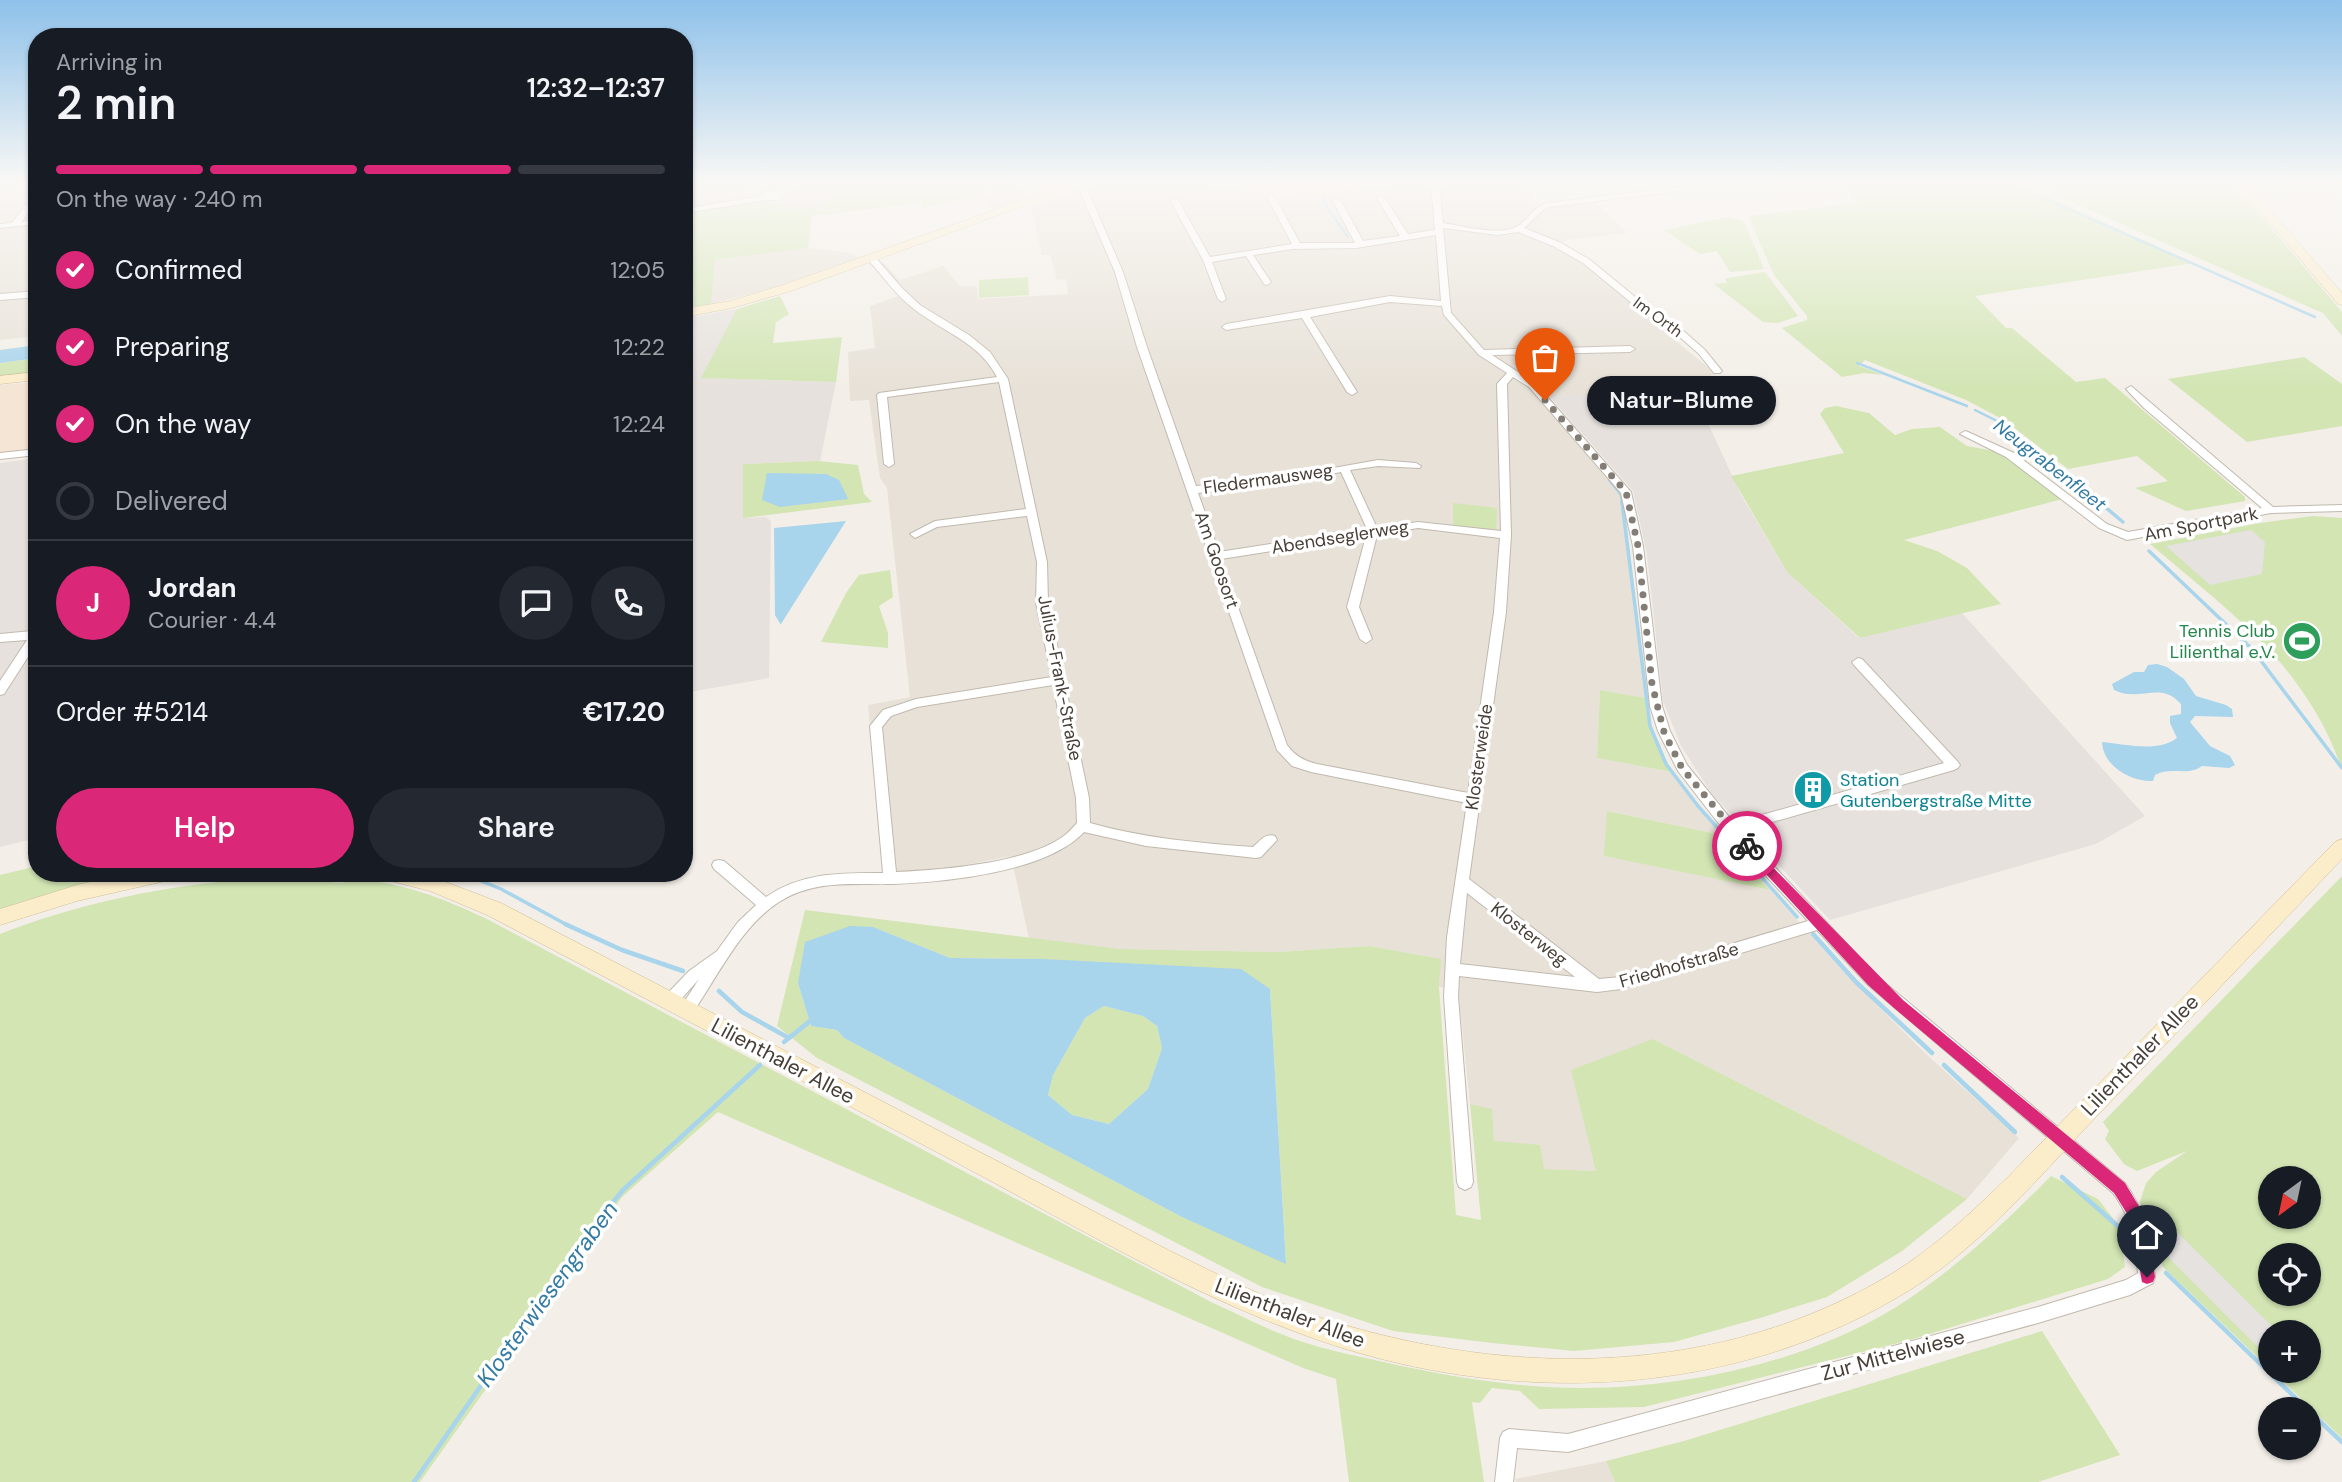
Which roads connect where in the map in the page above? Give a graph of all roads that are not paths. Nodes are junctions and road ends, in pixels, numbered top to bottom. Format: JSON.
{"nodes":[{"id":1,"x":888,"y":253,"type":"edge"},
{"id":2,"x":1111,"y":253,"type":"edge"},
{"id":3,"x":1203,"y":253,"type":"edge"},
{"id":4,"x":1248,"y":253,"type":"joint"},
{"id":5,"x":1440,"y":253,"type":"edge"},
{"id":6,"x":1572,"y":253,"type":"edge"},
{"id":7,"x":2301,"y":253,"type":"edge"},
{"id":8,"x":872,"y":259,"type":"junction"},
{"id":9,"x":1207,"y":260,"type":"junction"},
{"id":10,"x":1267,"y":282,"type":"dead end"},
{"id":11,"x":28,"y":295,"type":"edge"},
{"id":12,"x":0,"y":297,"type":"edge"},
{"id":13,"x":1222,"y":299,"type":"dead end"},
{"id":14,"x":2342,"y":301,"type":"edge"},
{"id":15,"x":1445,"y":304,"type":"junction"},
{"id":16,"x":693,"y":311,"type":"edge"},
{"id":17,"x":1305,"y":314,"type":"junction"},
{"id":18,"x":1226,"y":327,"type":"dead end"},
{"id":19,"x":1630,"y":349,"type":"dead end"},
{"id":20,"x":1482,"y":353,"type":"junction"},
{"id":21,"x":1717,"y":370,"type":"dead end"},
{"id":22,"x":1512,"y":373,"type":"junction"},
{"id":23,"x":28,"y":377,"type":"edge"},
{"id":24,"x":1003,"y":379,"type":"junction"},
{"id":25,"x":0,"y":380,"type":"edge"},
{"id":26,"x":2132,"y":389,"type":"dead end"},
{"id":27,"x":1352,"y":392,"type":"dead end"},
{"id":28,"x":1965,"y":434,"type":"dead end"},
{"id":29,"x":28,"y":453,"type":"edge"},
{"id":30,"x":0,"y":456,"type":"edge"},
{"id":31,"x":889,"y":464,"type":"dead end"},
{"id":32,"x":1416,"y":466,"type":"dead end"},
{"id":33,"x":1344,"y":468,"type":"junction"},
{"id":34,"x":1192,"y":490,"type":"junction"},
{"id":35,"x":2342,"y":508,"type":"edge"},
{"id":36,"x":2271,"y":510,"type":"junction"},
{"id":37,"x":1031,"y":512,"type":"junction"},
{"id":38,"x":1373,"y":531,"type":"junction"},
{"id":39,"x":915,"y":534,"type":"dead end"},
{"id":40,"x":1506,"y":535,"type":"junction"},
{"id":41,"x":1216,"y":556,"type":"junction"},
{"id":42,"x":28,"y":635,"type":"edge"},
{"id":43,"x":0,"y":638,"type":"edge"},
{"id":44,"x":1366,"y":639,"type":"dead end"},
{"id":45,"x":28,"y":647,"type":"edge"},
{"id":46,"x":1858,"y":662,"type":"dead end"},
{"id":47,"x":1058,"y":680,"type":"junction"},
{"id":48,"x":0,"y":691,"type":"edge"},
{"id":49,"x":1473,"y":799,"type":"junction"},
{"id":50,"x":1082,"y":826,"type":"junction"},
{"id":51,"x":1731,"y":829,"type":"junction"},
{"id":52,"x":1270,"y":840,"type":"dead end"},
{"id":53,"x":2342,"y":848,"type":"edge"},
{"id":54,"x":719,"y":865,"type":"dead end"},
{"id":55,"x":890,"y":878,"type":"junction"},
{"id":56,"x":1461,"y":881,"type":"junction"},
{"id":57,"x":125,"y":882,"type":"edge"},
{"id":58,"x":425,"y":882,"type":"edge"},
{"id":59,"x":765,"y":905,"type":"junction"},
{"id":60,"x":0,"y":917,"type":"edge"},
{"id":61,"x":1819,"y":923,"type":"junction"},
{"id":62,"x":1452,"y":969,"type":"junction"},
{"id":63,"x":1597,"y":986,"type":"junction"},
{"id":64,"x":678,"y":1006,"type":"junction"},
{"id":65,"x":2059,"y":1139,"type":"junction"},
{"id":66,"x":1465,"y":1182,"type":"dead end"},
{"id":67,"x":1504,"y":1482,"type":"edge"}],
"edges":[{"from":1,"to":8,"type":"main road"},
{"from":2,"to":34,"type":"street","name":"Am Goosort"},
{"from":3,"to":9,"type":"street"},
{"from":4,"to":9,"type":"street"},
{"from":4,"to":10,"type":"street"},
{"from":5,"to":15,"type":"street"},
{"from":6,"to":21,"type":"street","name":"Im Orth"},
{"from":7,"to":14,"type":"main road"},
{"from":8,"to":16,"type":"main road"},
{"from":8,"to":24,"type":"street","name":"Julius-Frank-Straße"},
{"from":9,"to":13,"type":"street"},
{"from":11,"to":12,"type":"street"},
{"from":15,"to":17,"type":"street"},
{"from":15,"to":20,"type":"street"},
{"from":17,"to":18,"type":"street"},
{"from":17,"to":27,"type":"street"},
{"from":19,"to":20,"type":"street"},
{"from":20,"to":22,"type":"street"},
{"from":22,"to":40,"type":"street","name":"Klosterweide"},
{"from":22,"to":51,"type":"street"},
{"from":23,"to":25,"type":"main road"},
{"from":24,"to":31,"type":"street"},
{"from":24,"to":37,"type":"street","name":"Julius-Frank-Straße"},
{"from":26,"to":36,"type":"street"},
{"from":28,"to":36,"type":"street","name":"Am Sportpark"},
{"from":29,"to":30,"type":"street"},
{"from":32,"to":33,"type":"street","name":"Fledermausweg"},
{"from":33,"to":34,"type":"street","name":"Fledermausweg"},
{"from":33,"to":38,"type":"street","name":"Fledermausweg"},
{"from":34,"to":41,"type":"street","name":"Am Goosort"},
{"from":35,"to":36,"type":"street","name":"Am Sportpark"},
{"from":37,"to":39,"type":"street"},
{"from":37,"to":47,"type":"street","name":"Julius-Frank-Straße"},
{"from":38,"to":40,"type":"street","name":"Abendseglerweg"},
{"from":38,"to":41,"type":"street","name":"Abendseglerweg"},
{"from":38,"to":44,"type":"street"},
{"from":40,"to":49,"type":"street","name":"Klosterweide"},
{"from":41,"to":49,"type":"street","name":"Am Goosort"},
{"from":42,"to":43,"type":"street"},
{"from":45,"to":48,"type":"street"},
{"from":46,"to":51,"type":"street"},
{"from":47,"to":50,"type":"street","name":"Julius-Frank-Straße"},
{"from":47,"to":55,"type":"street"},
{"from":49,"to":56,"type":"street","name":"Klosterweide"},
{"from":50,"to":52,"type":"street"},
{"from":50,"to":55,"type":"street"},
{"from":51,"to":61,"type":"street"},
{"from":53,"to":65,"type":"main road","name":"Lilienthaler Allee"},
{"from":54,"to":59,"type":"street"},
{"from":55,"to":59,"type":"street"},
{"from":56,"to":62,"type":"street","name":"Klosterweide"},
{"from":56,"to":63,"type":"street","name":"Klosterweg"},
{"from":57,"to":60,"type":"main road"},
{"from":58,"to":64,"type":"main road","name":"Lilienthaler Allee"},
{"from":59,"to":64,"type":"street"},
{"from":61,"to":63,"type":"street","name":"Friedhofstraße"},
{"from":61,"to":65,"type":"street"},
{"from":62,"to":63,"type":"street","name":"Friedhofstraße"},
{"from":62,"to":66,"type":"street","name":"Klosterweide"},
{"from":64,"to":65,"type":"main road","name":"Lilienthaler Allee"},
{"from":65,"to":67,"type":"street","name":"Zur Mittelwiese"}]}
